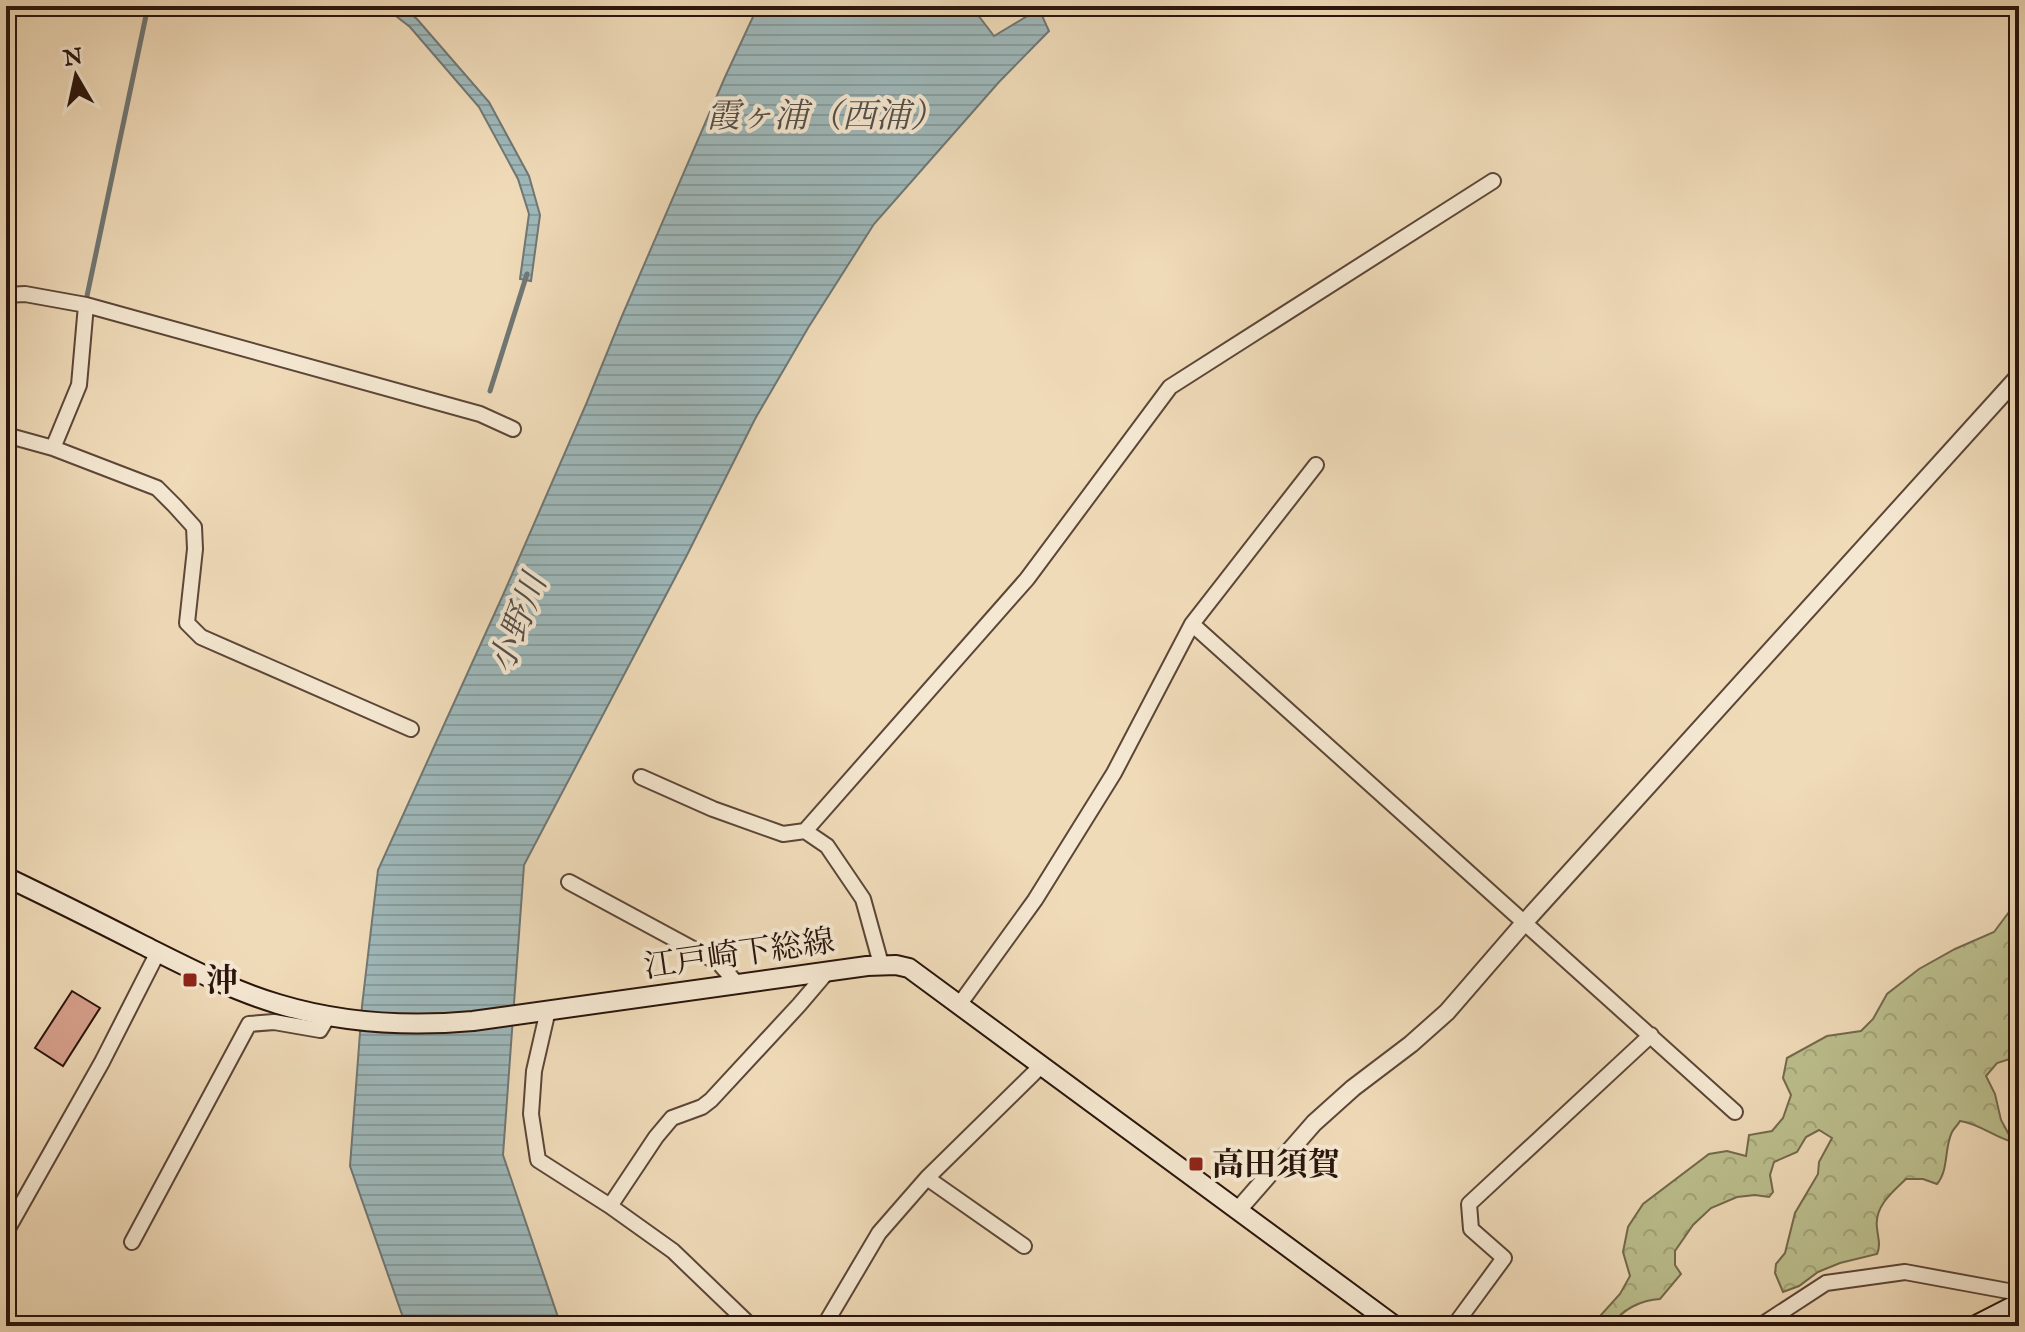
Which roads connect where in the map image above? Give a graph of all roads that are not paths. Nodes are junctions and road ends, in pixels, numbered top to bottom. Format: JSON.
{"nodes":[{"id":1,"x":1493,"y":181,"type":"dead end"},
{"id":2,"x":6,"y":295,"type":"edge"},
{"id":3,"x":86,"y":305,"type":"junction"},
{"id":4,"x":2019,"y":376,"type":"edge"},
{"id":5,"x":513,"y":429,"type":"dead end"},
{"id":6,"x":6,"y":435,"type":"edge"},
{"id":7,"x":53,"y":448,"type":"junction"},
{"id":8,"x":1316,"y":465,"type":"dead end"},
{"id":9,"x":1192,"y":624,"type":"junction"},
{"id":10,"x":411,"y":729,"type":"dead end"},
{"id":11,"x":641,"y":777,"type":"dead end"},
{"id":12,"x":805,"y":831,"type":"junction"},
{"id":13,"x":6,"y":877,"type":"edge"},
{"id":14,"x":569,"y":882,"type":"dead end"},
{"id":15,"x":1524,"y":923,"type":"junction"},
{"id":16,"x":158,"y":952,"type":"junction"},
{"id":17,"x":881,"y":964,"type":"junction"},
{"id":18,"x":828,"y":971,"type":"junction"},
{"id":19,"x":738,"y":985,"type":"junction"},
{"id":20,"x":959,"y":1005,"type":"junction"},
{"id":21,"x":542,"y":1011,"type":"junction"},
{"id":22,"x":329,"y":1015,"type":"junction"},
{"id":23,"x":1651,"y":1035,"type":"junction"},
{"id":24,"x":1040,"y":1067,"type":"junction"},
{"id":25,"x":1735,"y":1112,"type":"dead end"},
{"id":26,"x":927,"y":1178,"type":"junction"},
{"id":27,"x":610,"y":1206,"type":"junction"},
{"id":28,"x":1238,"y":1210,"type":"junction"},
{"id":29,"x":6,"y":1232,"type":"edge"},
{"id":30,"x":132,"y":1242,"type":"dead end"},
{"id":31,"x":1024,"y":1246,"type":"dead end"},
{"id":32,"x":2019,"y":1293,"type":"edge"},
{"id":33,"x":2019,"y":1303,"type":"edge"},
{"id":34,"x":751,"y":1326,"type":"edge"},
{"id":35,"x":824,"y":1326,"type":"edge"},
{"id":36,"x":1395,"y":1326,"type":"edge"},
{"id":37,"x":1454,"y":1326,"type":"edge"},
{"id":38,"x":1760,"y":1326,"type":"edge"},
{"id":39,"x":1974,"y":1326,"type":"edge"}],
"edges":[{"from":1,"to":12,"type":"street"},
{"from":2,"to":3,"type":"street"},
{"from":3,"to":5,"type":"street"},
{"from":3,"to":7,"type":"street"},
{"from":4,"to":15,"type":"street"},
{"from":6,"to":7,"type":"street"},
{"from":7,"to":10,"type":"street"},
{"from":8,"to":9,"type":"street"},
{"from":9,"to":15,"type":"street"},
{"from":9,"to":20,"type":"street"},
{"from":11,"to":12,"type":"street"},
{"from":12,"to":17,"type":"street"},
{"from":13,"to":16,"type":"main road","name":"江戸崎下総線"},
{"from":14,"to":19,"type":"street"},
{"from":15,"to":23,"type":"street"},
{"from":15,"to":28,"type":"street"},
{"from":16,"to":22,"type":"main road","name":"江戸崎下総線"},
{"from":16,"to":29,"type":"street"},
{"from":17,"to":18,"type":"main road","name":"江戸崎下総線"},
{"from":17,"to":20,"type":"main road","name":"江戸崎下総線"},
{"from":18,"to":19,"type":"main road","name":"江戸崎下総線"},
{"from":18,"to":27,"type":"street"},
{"from":19,"to":21,"type":"main road","name":"江戸崎下総線"},
{"from":20,"to":24,"type":"main road","name":"江戸崎下総線"},
{"from":21,"to":22,"type":"main road","name":"江戸崎下総線"},
{"from":21,"to":27,"type":"street"},
{"from":22,"to":30,"type":"street"},
{"from":23,"to":25,"type":"street"},
{"from":23,"to":37,"type":"street"},
{"from":24,"to":26,"type":"street"},
{"from":24,"to":28,"type":"main road","name":"江戸崎下総線"},
{"from":26,"to":31,"type":"street"},
{"from":26,"to":35,"type":"street"},
{"from":27,"to":34,"type":"street"},
{"from":28,"to":36,"type":"main road","name":"江戸崎下総線"},
{"from":32,"to":38,"type":"street"},
{"from":33,"to":39,"type":"main road"}]}
